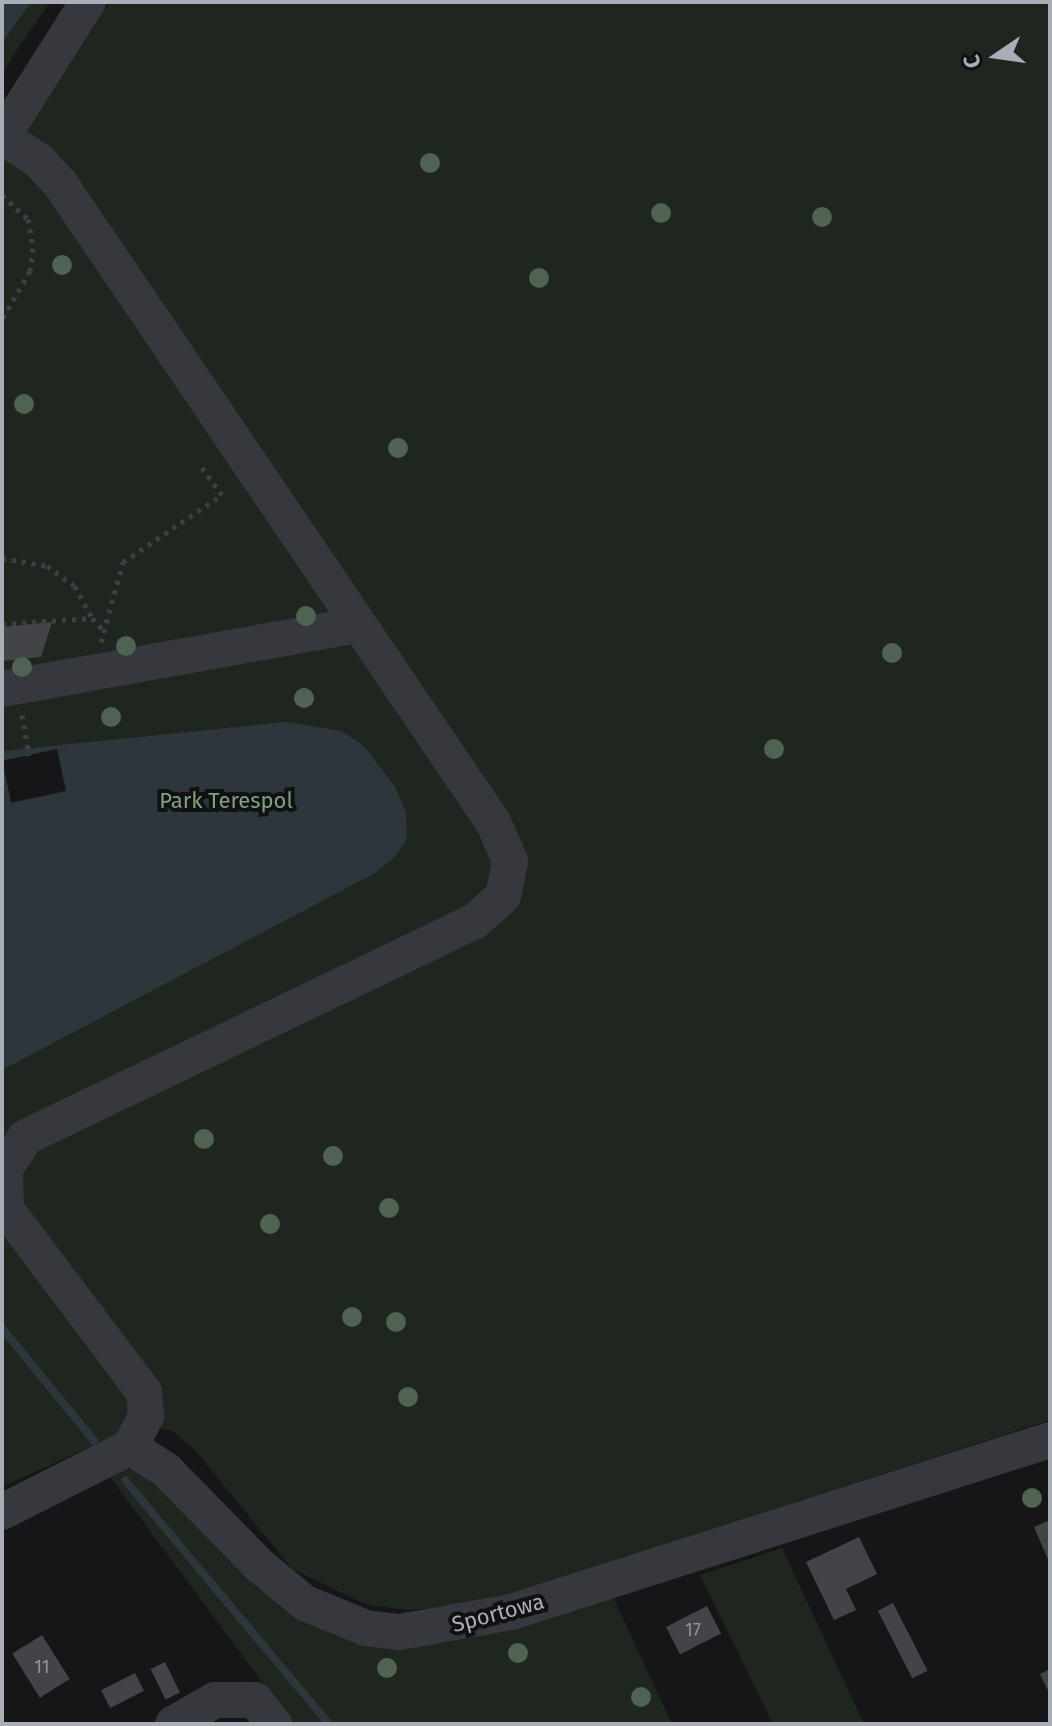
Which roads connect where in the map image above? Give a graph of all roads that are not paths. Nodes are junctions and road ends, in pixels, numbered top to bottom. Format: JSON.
{"nodes":[{"id":1,"x":88,"y":2,"type":"edge"},
{"id":2,"x":2,"y":137,"type":"edge"},
{"id":3,"x":358,"y":625,"type":"junction"},
{"id":4,"x":10,"y":688,"type":"edge"},
{"id":5,"x":1050,"y":1440,"type":"edge"},
{"id":6,"x":130,"y":1447,"type":"junction"},
{"id":7,"x":2,"y":1512,"type":"edge"},
{"id":8,"x":173,"y":1724,"type":"edge"},
{"id":9,"x":274,"y":1724,"type":"edge"}],
"edges":[{"from":1,"to":2,"type":"street"},
{"from":2,"to":3,"type":"street"},
{"from":3,"to":4,"type":"street"},
{"from":3,"to":6,"type":"street"},
{"from":5,"to":6,"type":"street","name":"Sportowa"},
{"from":6,"to":7,"type":"street"},
{"from":8,"to":9,"type":"street"}]}
